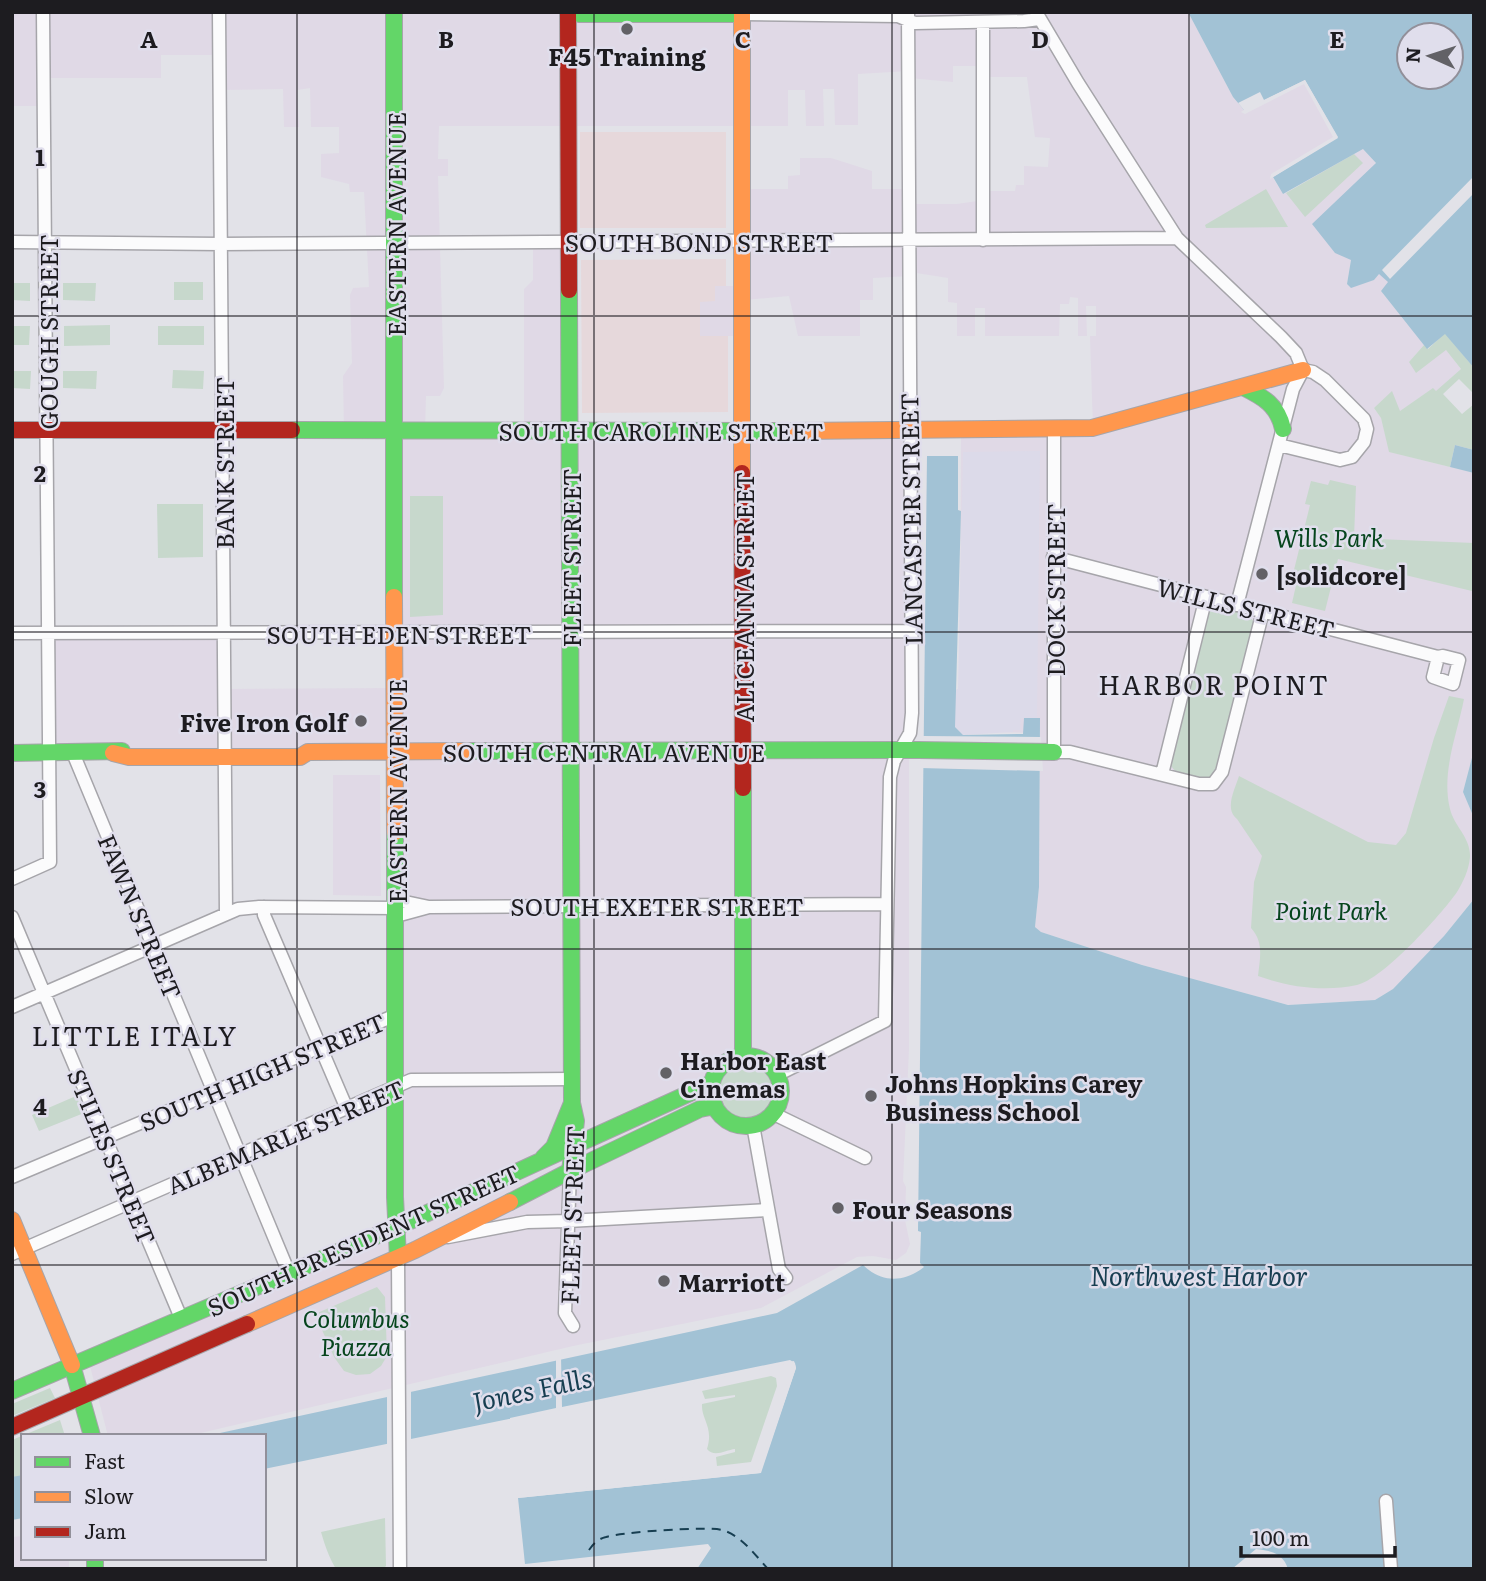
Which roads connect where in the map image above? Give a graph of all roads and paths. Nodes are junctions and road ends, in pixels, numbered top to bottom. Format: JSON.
{"nodes":[{"id":1,"x":44,"y":12,"type":"edge"},
{"id":2,"x":219,"y":12,"type":"edge"},
{"id":3,"x":394,"y":12,"type":"edge"},
{"id":4,"x":568,"y":12,"type":"edge"},
{"id":5,"x":573,"y":12,"type":"edge"},
{"id":6,"x":742,"y":13,"type":"edge"},
{"id":7,"x":1037,"y":15,"type":"edge"},
{"id":8,"x":908,"y":16,"type":"edge"},
{"id":9,"x":983,"y":22,"type":"junction"},
{"id":10,"x":1177,"y":238,"type":"junction"},
{"id":11,"x":742,"y":240,"type":"junction"},
{"id":12,"x":908,"y":240,"type":"junction"},
{"id":13,"x":983,"y":240,"type":"junction"},
{"id":14,"x":46,"y":242,"type":"junction"},
{"id":15,"x":569,"y":242,"type":"junction"},
{"id":16,"x":12,"y":243,"type":"edge"},
{"id":17,"x":395,"y":243,"type":"junction"},
{"id":18,"x":221,"y":244,"type":"junction"},
{"id":19,"x":1303,"y":370,"type":"junction"},
{"id":20,"x":1243,"y":387,"type":"junction"},
{"id":21,"x":1054,"y":428,"type":"junction"},
{"id":22,"x":909,"y":429,"type":"junction"},
{"id":23,"x":12,"y":430,"type":"edge"},
{"id":24,"x":47,"y":430,"type":"junction"},
{"id":25,"x":222,"y":430,"type":"junction"},
{"id":26,"x":395,"y":430,"type":"junction"},
{"id":27,"x":570,"y":430,"type":"junction"},
{"id":28,"x":743,"y":430,"type":"junction"},
{"id":29,"x":1281,"y":437,"type":"junction"},
{"id":30,"x":1054,"y":557,"type":"junction"},
{"id":31,"x":1206,"y":597,"type":"junction"},
{"id":32,"x":1237,"y":605,"type":"junction"},
{"id":33,"x":1263,"y":611,"type":"junction"},
{"id":34,"x":911,"y":631,"type":"junction"},
{"id":35,"x":571,"y":632,"type":"junction"},
{"id":36,"x":743,"y":632,"type":"junction"},
{"id":37,"x":224,"y":633,"type":"junction"},
{"id":38,"x":396,"y":633,"type":"junction"},
{"id":39,"x":12,"y":634,"type":"edge"},
{"id":40,"x":48,"y":634,"type":"junction"},
{"id":41,"x":1438,"y":657,"type":"dead end"},
{"id":42,"x":900,"y":750,"type":"junction"},
{"id":43,"x":396,"y":751,"type":"junction"},
{"id":44,"x":571,"y":751,"type":"junction"},
{"id":45,"x":743,"y":751,"type":"junction"},
{"id":46,"x":225,"y":752,"type":"junction"},
{"id":47,"x":1050,"y":752,"type":"junction"},
{"id":48,"x":12,"y":753,"type":"edge"},
{"id":49,"x":49,"y":753,"type":"junction"},
{"id":50,"x":73,"y":753,"type":"junction"},
{"id":51,"x":1162,"y":775,"type":"junction"},
{"id":52,"x":12,"y":879,"type":"edge"},
{"id":53,"x":886,"y":904,"type":"junction"},
{"id":54,"x":743,"y":905,"type":"junction"},
{"id":55,"x":572,"y":906,"type":"junction"},
{"id":56,"x":264,"y":907,"type":"junction"},
{"id":57,"x":396,"y":908,"type":"junction"},
{"id":58,"x":226,"y":914,"type":"junction"},
{"id":59,"x":12,"y":916,"type":"edge"},
{"id":60,"x":153,"y":946,"type":"junction"},
{"id":61,"x":44,"y":993,"type":"junction"},
{"id":62,"x":12,"y":1007,"type":"edge"},
{"id":63,"x":396,"y":1015,"type":"junction"},
{"id":64,"x":320,"y":1046,"type":"junction"},
{"id":65,"x":743,"y":1056,"type":"junction"},
{"id":66,"x":777,"y":1075,"type":"junction"},
{"id":67,"x":572,"y":1079,"type":"junction"},
{"id":68,"x":712,"y":1083,"type":"junction"},
{"id":69,"x":396,"y":1088,"type":"junction"},
{"id":70,"x":213,"y":1092,"type":"junction"},
{"id":71,"x":572,"y":1103,"type":"junction"},
{"id":72,"x":715,"y":1106,"type":"junction"},
{"id":73,"x":348,"y":1109,"type":"junction"},
{"id":74,"x":772,"y":1113,"type":"junction"},
{"id":75,"x":753,"y":1125,"type":"junction"},
{"id":76,"x":105,"y":1138,"type":"junction"},
{"id":77,"x":571,"y":1147,"type":"junction"},
{"id":78,"x":240,"y":1155,"type":"junction"},
{"id":79,"x":865,"y":1158,"type":"dead end"},
{"id":80,"x":540,"y":1161,"type":"junction"},
{"id":81,"x":570,"y":1171,"type":"junction"},
{"id":82,"x":12,"y":1177,"type":"edge"},
{"id":83,"x":132,"y":1202,"type":"junction"},
{"id":84,"x":768,"y":1210,"type":"junction"},
{"id":85,"x":12,"y":1220,"type":"edge"},
{"id":86,"x":568,"y":1221,"type":"junction"},
{"id":87,"x":397,"y":1227,"type":"junction"},
{"id":88,"x":441,"y":1238,"type":"junction"},
{"id":89,"x":18,"y":1251,"type":"edge"},
{"id":90,"x":398,"y":1258,"type":"junction"},
{"id":91,"x":289,"y":1273,"type":"junction"},
{"id":92,"x":786,"y":1278,"type":"dead end"},
{"id":93,"x":181,"y":1318,"type":"junction"},
{"id":94,"x":573,"y":1326,"type":"dead end"},
{"id":95,"x":72,"y":1365,"type":"junction"},
{"id":96,"x":12,"y":1391,"type":"edge"},
{"id":97,"x":83,"y":1397,"type":"junction"},
{"id":98,"x":12,"y":1427,"type":"edge"},
{"id":99,"x":92,"y":1434,"type":"edge"},
{"id":100,"x":1386,"y":1501,"type":"dead end"},
{"id":101,"x":400,"y":1569,"type":"edge"},
{"id":102,"x":1391,"y":1569,"type":"edge"}],
"edges":[{"from":1,"to":14,"type":"street","name":"GOUGH STREET"},
{"from":2,"to":18,"type":"street","name":"BANK STREET"},
{"from":3,"to":17,"type":"main road","name":"EASTERN AVENUE"},
{"from":4,"to":15,"type":"main road","name":"FLEET STREET"},
{"from":5,"to":6,"type":"main road"},
{"from":6,"to":8,"type":"street"},
{"from":6,"to":11,"type":"main road","name":"ALICEANNA STREET"},
{"from":7,"to":9,"type":"street"},
{"from":7,"to":10,"type":"street"},
{"from":8,"to":9,"type":"street"},
{"from":8,"to":12,"type":"street","name":"LANCASTER STREET"},
{"from":9,"to":13,"type":"street"},
{"from":10,"to":13,"type":"street","name":"SOUTH BOND STREET"},
{"from":10,"to":19,"type":"street"},
{"from":11,"to":12,"type":"street","name":"SOUTH BOND STREET"},
{"from":11,"to":15,"type":"street","name":"SOUTH BOND STREET"},
{"from":11,"to":28,"type":"main road","name":"ALICEANNA STREET"},
{"from":12,"to":13,"type":"street","name":"SOUTH BOND STREET"},
{"from":12,"to":22,"type":"street","name":"LANCASTER STREET"},
{"from":14,"to":16,"type":"street","name":"SOUTH BOND STREET"},
{"from":14,"to":18,"type":"street","name":"SOUTH BOND STREET"},
{"from":14,"to":24,"type":"street","name":"GOUGH STREET"},
{"from":15,"to":17,"type":"street","name":"SOUTH BOND STREET"},
{"from":15,"to":27,"type":"main road","name":"FLEET STREET"},
{"from":17,"to":18,"type":"street","name":"SOUTH BOND STREET"},
{"from":17,"to":26,"type":"main road","name":"EASTERN AVENUE"},
{"from":18,"to":25,"type":"street","name":"BANK STREET"},
{"from":19,"to":20,"type":"main road","name":"SOUTH CAROLINE STREET"},
{"from":19,"to":29,"type":"street"},
{"from":19,"to":29,"type":"street"},
{"from":20,"to":21,"type":"main road","name":"SOUTH CAROLINE STREET"},
{"from":20,"to":29,"type":"main road"},
{"from":21,"to":22,"type":"main road","name":"SOUTH CAROLINE STREET"},
{"from":21,"to":30,"type":"street","name":"DOCK STREET"},
{"from":22,"to":28,"type":"main road","name":"SOUTH CAROLINE STREET"},
{"from":22,"to":34,"type":"street","name":"LANCASTER STREET"},
{"from":23,"to":24,"type":"main road","name":"SOUTH CAROLINE STREET"},
{"from":24,"to":25,"type":"main road","name":"SOUTH CAROLINE STREET"},
{"from":24,"to":40,"type":"street","name":"GOUGH STREET"},
{"from":25,"to":26,"type":"main road","name":"SOUTH CAROLINE STREET"},
{"from":25,"to":37,"type":"street","name":"BANK STREET"},
{"from":26,"to":27,"type":"main road","name":"SOUTH CAROLINE STREET"},
{"from":26,"to":38,"type":"main road","name":"EASTERN AVENUE"},
{"from":27,"to":28,"type":"main road","name":"SOUTH CAROLINE STREET"},
{"from":27,"to":35,"type":"main road","name":"FLEET STREET"},
{"from":28,"to":36,"type":"main road","name":"ALICEANNA STREET"},
{"from":29,"to":32,"type":"street"},
{"from":30,"to":31,"type":"street","name":"WILLS STREET"},
{"from":30,"to":47,"type":"street","name":"DOCK STREET"},
{"from":31,"to":32,"type":"street","name":"WILLS STREET"},
{"from":31,"to":51,"type":"street"},
{"from":32,"to":33,"type":"street","name":"WILLS STREET"},
{"from":33,"to":41,"type":"street","name":"WILLS STREET"},
{"from":33,"to":51,"type":"street"},
{"from":34,"to":36,"type":"street","name":"SOUTH EDEN STREET"},
{"from":34,"to":42,"type":"street","name":"LANCASTER STREET"},
{"from":35,"to":36,"type":"street","name":"SOUTH EDEN STREET"},
{"from":35,"to":38,"type":"street","name":"SOUTH EDEN STREET"},
{"from":35,"to":44,"type":"main road","name":"FLEET STREET"},
{"from":36,"to":45,"type":"main road","name":"ALICEANNA STREET"},
{"from":37,"to":38,"type":"street","name":"SOUTH EDEN STREET"},
{"from":37,"to":40,"type":"street","name":"SOUTH EDEN STREET"},
{"from":37,"to":46,"type":"street","name":"BANK STREET"},
{"from":38,"to":43,"type":"main road","name":"EASTERN AVENUE"},
{"from":39,"to":40,"type":"street","name":"SOUTH EDEN STREET"},
{"from":40,"to":49,"type":"street","name":"GOUGH STREET"},
{"from":42,"to":45,"type":"main road","name":"SOUTH CENTRAL AVENUE"},
{"from":42,"to":47,"type":"main road","name":"SOUTH CENTRAL AVENUE"},
{"from":42,"to":53,"type":"street","name":"LANCASTER STREET"},
{"from":43,"to":44,"type":"main road","name":"SOUTH CENTRAL AVENUE"},
{"from":43,"to":46,"type":"main road","name":"SOUTH CENTRAL AVENUE"},
{"from":43,"to":57,"type":"main road","name":"EASTERN AVENUE"},
{"from":44,"to":45,"type":"main road","name":"SOUTH CENTRAL AVENUE"},
{"from":44,"to":55,"type":"main road","name":"FLEET STREET"},
{"from":45,"to":54,"type":"main road","name":"ALICEANNA STREET"},
{"from":46,"to":50,"type":"main road","name":"SOUTH CENTRAL AVENUE"},
{"from":46,"to":58,"type":"street","name":"BANK STREET"},
{"from":47,"to":51,"type":"street"},
{"from":48,"to":49,"type":"main road","name":"SOUTH CENTRAL AVENUE"},
{"from":49,"to":50,"type":"main road","name":"SOUTH CENTRAL AVENUE"},
{"from":49,"to":52,"type":"street","name":"GOUGH STREET"},
{"from":50,"to":60,"type":"street","name":"FAWN STREET"},
{"from":53,"to":54,"type":"street","name":"SOUTH EXETER STREET"},
{"from":53,"to":66,"type":"street","name":"LANCASTER STREET"},
{"from":54,"to":55,"type":"street","name":"SOUTH EXETER STREET"},
{"from":54,"to":65,"type":"main road","name":"ALICEANNA STREET"},
{"from":55,"to":57,"type":"street","name":"SOUTH EXETER STREET"},
{"from":55,"to":67,"type":"main road","name":"FLEET STREET"},
{"from":56,"to":57,"type":"street","name":"SOUTH EXETER STREET"},
{"from":56,"to":58,"type":"street","name":"SOUTH EXETER STREET"},
{"from":56,"to":64,"type":"street"},
{"from":57,"to":63,"type":"main road","name":"EASTERN AVENUE"},
{"from":58,"to":60,"type":"street","name":"SOUTH EXETER STREET"},
{"from":59,"to":61,"type":"street","name":"STILES STREET"},
{"from":60,"to":61,"type":"street","name":"SOUTH EXETER STREET"},
{"from":60,"to":70,"type":"street","name":"FAWN STREET"},
{"from":61,"to":62,"type":"street","name":"SOUTH EXETER STREET"},
{"from":61,"to":76,"type":"street","name":"STILES STREET"},
{"from":63,"to":64,"type":"street","name":"SOUTH HIGH STREET"},
{"from":63,"to":69,"type":"main road","name":"EASTERN AVENUE"},
{"from":64,"to":70,"type":"street","name":"SOUTH HIGH STREET"},
{"from":64,"to":73,"type":"street"},
{"from":65,"to":66,"type":"main road"},
{"from":65,"to":68,"type":"main road"},
{"from":66,"to":74,"type":"main road"},
{"from":67,"to":69,"type":"street","name":"ALBEMARLE STREET"},
{"from":67,"to":71,"type":"main road","name":"FLEET STREET"},
{"from":68,"to":72,"type":"main road"},
{"from":68,"to":77,"type":"main road","name":"SOUTH PRESIDENT STREET"},
{"from":69,"to":73,"type":"street","name":"ALBEMARLE STREET"},
{"from":69,"to":87,"type":"main road","name":"EASTERN AVENUE"},
{"from":70,"to":76,"type":"street","name":"SOUTH HIGH STREET"},
{"from":70,"to":78,"type":"street","name":"FAWN STREET"},
{"from":71,"to":77,"type":"main road","name":"FLEET STREET"},
{"from":71,"to":80,"type":"main road","name":"FLEET STREET"},
{"from":72,"to":75,"type":"main road"},
{"from":72,"to":81,"type":"main road","name":"SOUTH PRESIDENT STREET"},
{"from":73,"to":78,"type":"street","name":"ALBEMARLE STREET"},
{"from":74,"to":75,"type":"main road"},
{"from":74,"to":79,"type":"street"},
{"from":75,"to":84,"type":"street"},
{"from":76,"to":82,"type":"street","name":"SOUTH HIGH STREET"},
{"from":76,"to":83,"type":"street","name":"STILES STREET"},
{"from":77,"to":80,"type":"main road","name":"SOUTH PRESIDENT STREET"},
{"from":77,"to":81,"type":"main road","name":"FLEET STREET"},
{"from":78,"to":83,"type":"street","name":"ALBEMARLE STREET"},
{"from":78,"to":91,"type":"street","name":"FAWN STREET"},
{"from":80,"to":87,"type":"main road","name":"SOUTH PRESIDENT STREET"},
{"from":81,"to":86,"type":"street","name":"FLEET STREET"},
{"from":81,"to":88,"type":"main road","name":"SOUTH PRESIDENT STREET"},
{"from":83,"to":89,"type":"street","name":"ALBEMARLE STREET"},
{"from":83,"to":93,"type":"street","name":"STILES STREET"},
{"from":84,"to":86,"type":"street","name":"SOUTH PRESIDENT STREET"},
{"from":84,"to":92,"type":"street"},
{"from":85,"to":89,"type":"main road"},
{"from":86,"to":88,"type":"street","name":"SOUTH PRESIDENT STREET"},
{"from":86,"to":94,"type":"street","name":"FLEET STREET"},
{"from":87,"to":90,"type":"main road","name":"EASTERN AVENUE"},
{"from":87,"to":91,"type":"main road","name":"SOUTH PRESIDENT STREET"},
{"from":88,"to":90,"type":"main road","name":"SOUTH PRESIDENT STREET"},
{"from":89,"to":95,"type":"main road"},
{"from":90,"to":97,"type":"main road","name":"SOUTH PRESIDENT STREET"},
{"from":90,"to":101,"type":"street","name":"EASTERN AVENUE"},
{"from":91,"to":93,"type":"main road","name":"SOUTH PRESIDENT STREET"},
{"from":93,"to":95,"type":"main road","name":"SOUTH PRESIDENT STREET"},
{"from":95,"to":96,"type":"main road","name":"SOUTH PRESIDENT STREET"},
{"from":95,"to":97,"type":"main road"},
{"from":97,"to":98,"type":"main road","name":"SOUTH PRESIDENT STREET"},
{"from":97,"to":99,"type":"main road"},
{"from":100,"to":102,"type":"street"}]}
